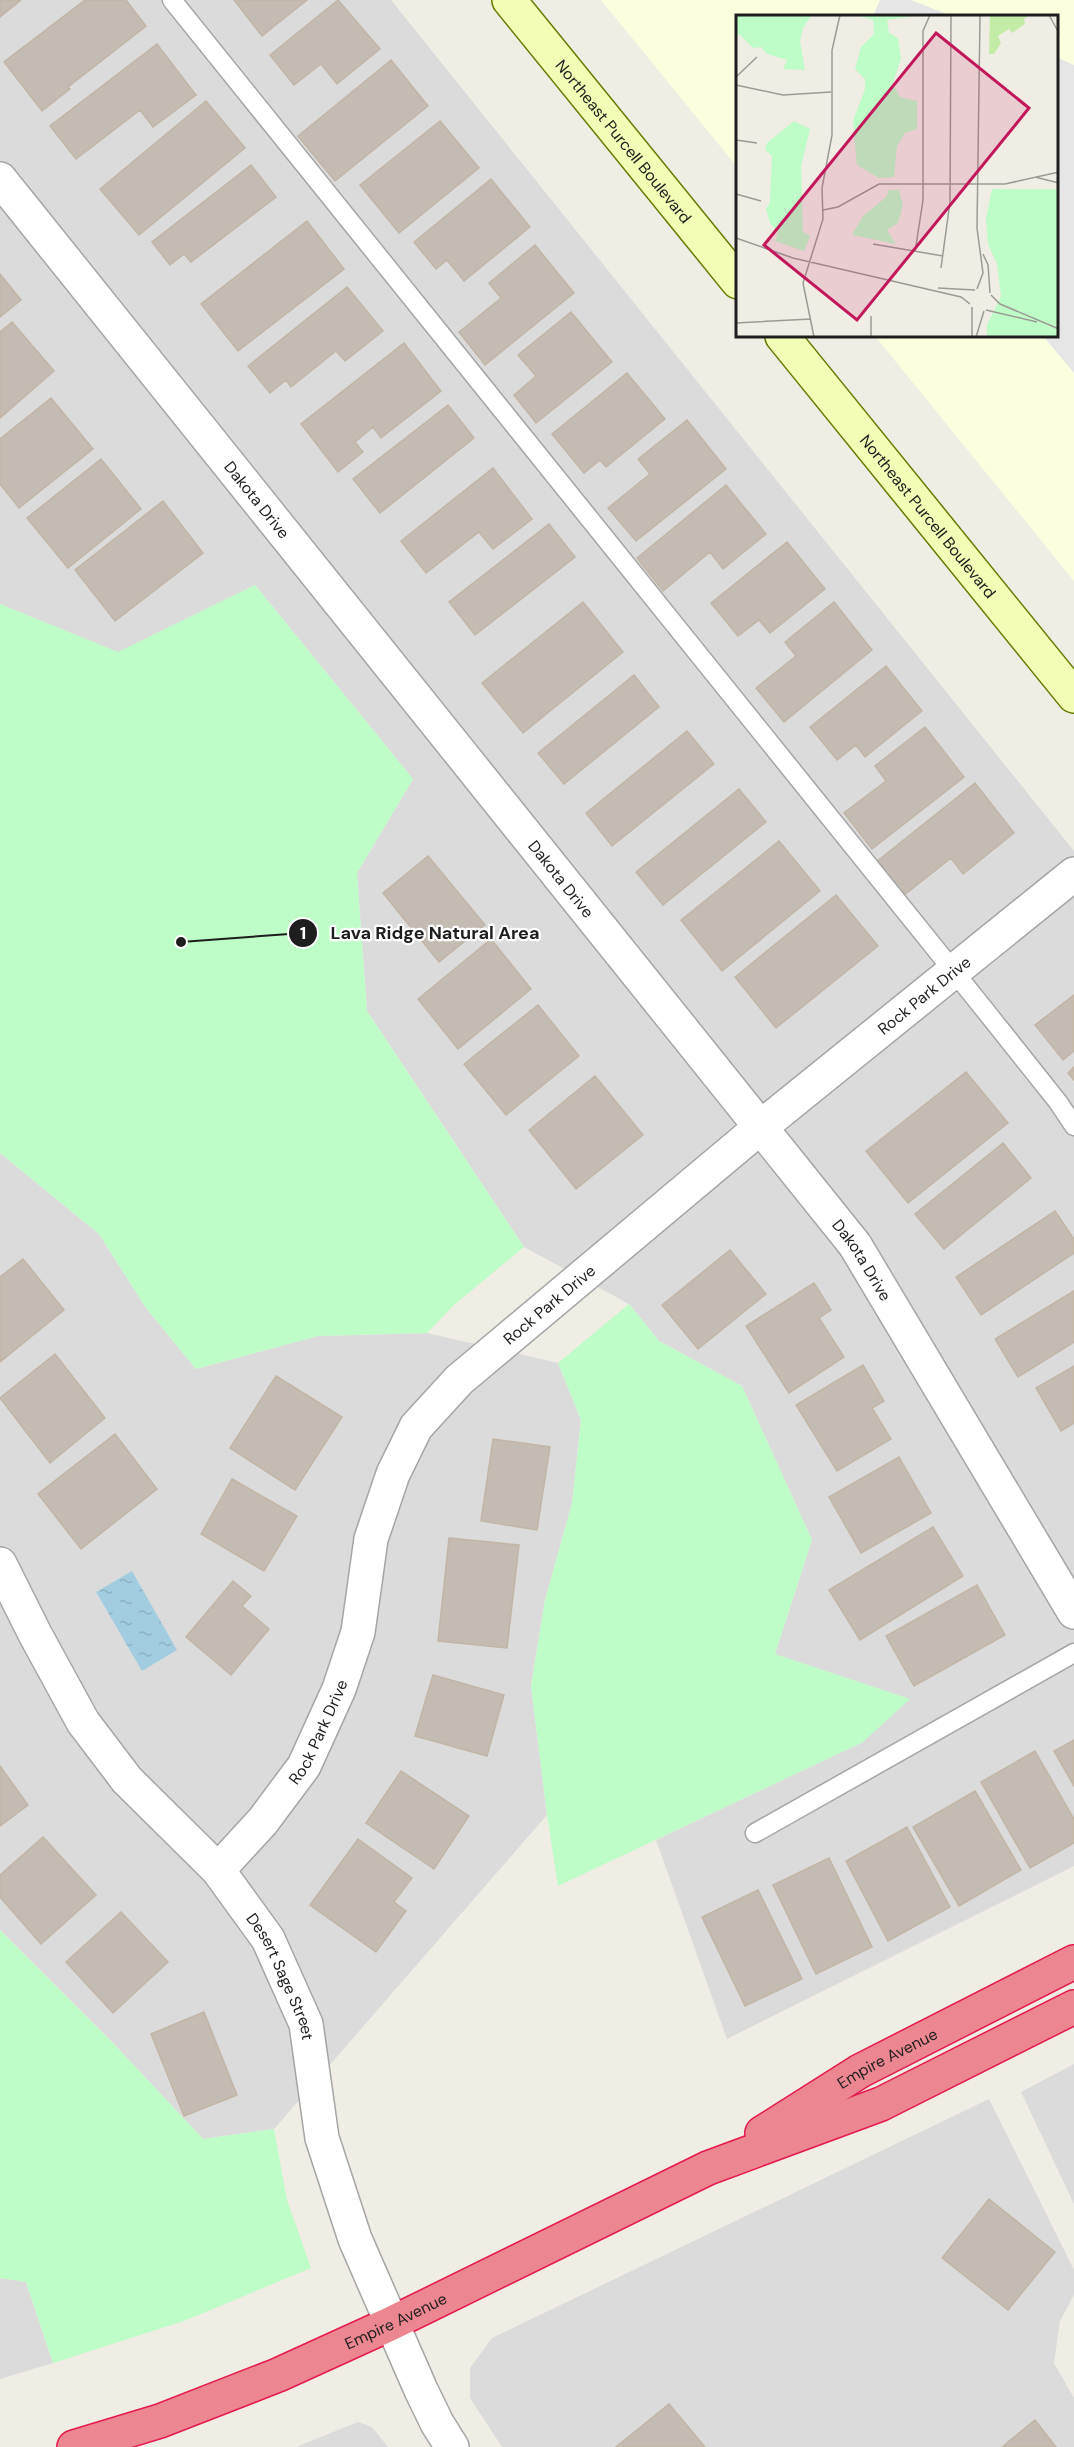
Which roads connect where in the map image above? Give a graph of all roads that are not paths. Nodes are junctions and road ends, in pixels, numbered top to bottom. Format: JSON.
{"nodes":[{"id":1,"x":172,"y":0,"type":"edge"},
{"id":2,"x":509,"y":0,"type":"edge"},
{"id":3,"x":0,"y":179,"type":"edge"},
{"id":4,"x":736,"y":280,"type":"edge"},
{"id":5,"x":784,"y":338,"type":"edge"},
{"id":6,"x":1074,"y":696,"type":"edge"},
{"id":7,"x":1074,"y":874,"type":"edge"},
{"id":8,"x":954,"y":971,"type":"junction"},
{"id":9,"x":762,"y":1126,"type":"junction"},
{"id":10,"x":1074,"y":1126,"type":"edge"},
{"id":11,"x":0,"y":1564,"type":"edge"},
{"id":12,"x":1074,"y":1612,"type":"edge"},
{"id":13,"x":1074,"y":1653,"type":"edge"},
{"id":14,"x":755,"y":1833,"type":"dead end"},
{"id":15,"x":218,"y":1870,"type":"junction"},
{"id":16,"x":1074,"y":1962,"type":"edge"},
{"id":17,"x":1074,"y":2007,"type":"edge"},
{"id":18,"x":708,"y":2168,"type":"junction"},
{"id":19,"x":390,"y":2324,"type":"junction"},
{"id":20,"x":74,"y":2447,"type":"edge"},
{"id":21,"x":452,"y":2447,"type":"edge"}],
"edges":[{"from":1,"to":8,"type":"lane"},
{"from":2,"to":4,"type":"street","name":"Northeast Purcell Boulevard"},
{"from":3,"to":9,"type":"street","name":"Dakota Drive"},
{"from":5,"to":6,"type":"street","name":"Northeast Purcell Boulevard"},
{"from":7,"to":8,"type":"street","name":"Rock Park Drive"},
{"from":8,"to":9,"type":"street","name":"Rock Park Drive"},
{"from":8,"to":10,"type":"lane"},
{"from":9,"to":12,"type":"street","name":"Dakota Drive"},
{"from":9,"to":15,"type":"street","name":"Rock Park Drive"},
{"from":11,"to":15,"type":"street","name":"Desert Sage Street"},
{"from":13,"to":14,"type":"lane"},
{"from":15,"to":19,"type":"street","name":"Desert Sage Street"},
{"from":16,"to":18,"type":"highway","name":"Empire Avenue"},
{"from":17,"to":18,"type":"highway","name":"Empire Avenue"},
{"from":18,"to":19,"type":"highway","name":"Empire Avenue"},
{"from":19,"to":20,"type":"highway","name":"Empire Avenue"},
{"from":19,"to":21,"type":"street","name":"Desert Sage Street"}]}
